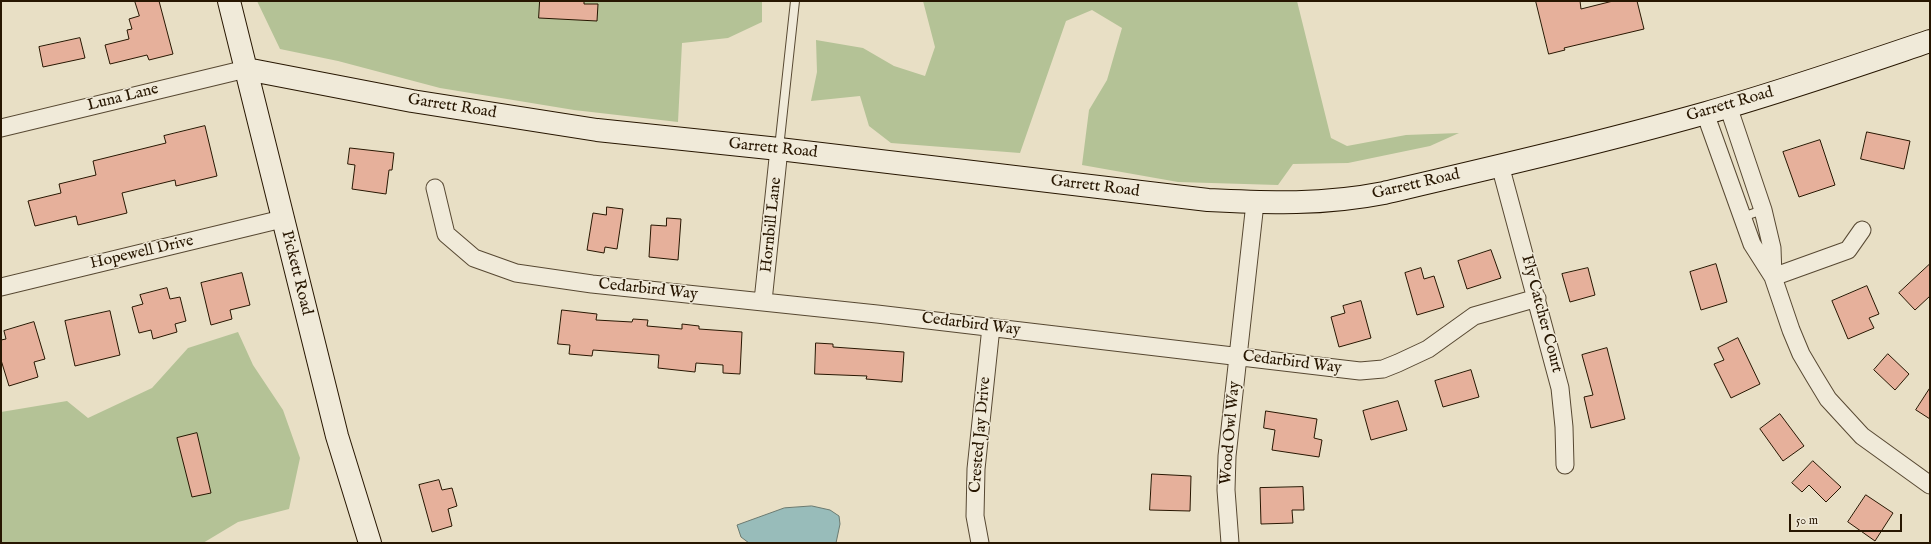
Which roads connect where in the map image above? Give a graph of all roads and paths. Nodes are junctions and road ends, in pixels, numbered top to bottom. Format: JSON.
{"nodes":[{"id":1,"x":229,"y":1,"type":"edge"},
{"id":2,"x":795,"y":1,"type":"edge"},
{"id":3,"x":1930,"y":41,"type":"edge"},
{"id":4,"x":246,"y":68,"type":"junction"},
{"id":5,"x":1728,"y":106,"type":"junction"},
{"id":6,"x":1705,"y":113,"type":"junction"},
{"id":7,"x":1,"y":128,"type":"edge"},
{"id":8,"x":779,"y":149,"type":"junction"},
{"id":9,"x":1500,"y":165,"type":"junction"},
{"id":10,"x":435,"y":188,"type":"dead end"},
{"id":11,"x":1255,"y":203,"type":"junction"},
{"id":12,"x":1762,"y":210,"type":"junction"},
{"id":13,"x":1742,"y":217,"type":"junction"},
{"id":14,"x":282,"y":219,"type":"junction"},
{"id":15,"x":1862,"y":230,"type":"dead end"},
{"id":16,"x":1774,"y":277,"type":"junction"},
{"id":17,"x":1,"y":287,"type":"edge"},
{"id":18,"x":1537,"y":298,"type":"junction"},
{"id":19,"x":763,"y":301,"type":"junction"},
{"id":20,"x":991,"y":327,"type":"junction"},
{"id":21,"x":1238,"y":356,"type":"junction"},
{"id":22,"x":1566,"y":465,"type":"dead end"},
{"id":23,"x":1930,"y":485,"type":"edge"},
{"id":24,"x":370,"y":543,"type":"edge"},
{"id":25,"x":980,"y":543,"type":"edge"},
{"id":26,"x":1230,"y":543,"type":"edge"}],
"edges":[{"from":1,"to":4,"type":"street","name":"Pickett Road"},
{"from":2,"to":8,"type":"lane"},
{"from":3,"to":5,"type":"street","name":"Garrett Road"},
{"from":4,"to":7,"type":"street","name":"Luna Lane"},
{"from":4,"to":8,"type":"street","name":"Garrett Road"},
{"from":4,"to":14,"type":"street","name":"Pickett Road"},
{"from":5,"to":6,"type":"street","name":"Garrett Road"},
{"from":5,"to":12,"type":"street"},
{"from":6,"to":9,"type":"street","name":"Garrett Road"},
{"from":6,"to":13,"type":"street"},
{"from":8,"to":11,"type":"street","name":"Garrett Road"},
{"from":8,"to":19,"type":"street","name":"Hornbill Lane"},
{"from":9,"to":11,"type":"street","name":"Garrett Road"},
{"from":9,"to":18,"type":"street","name":"Fly Catcher Court"},
{"from":10,"to":19,"type":"street","name":"Cedarbird Way"},
{"from":11,"to":21,"type":"street","name":"Wood Owl Way"},
{"from":12,"to":13,"type":"lane"},
{"from":12,"to":16,"type":"street"},
{"from":13,"to":16,"type":"street"},
{"from":14,"to":17,"type":"street","name":"Hopewell Drive"},
{"from":14,"to":24,"type":"street","name":"Pickett Road"},
{"from":15,"to":16,"type":"street"},
{"from":16,"to":23,"type":"street"},
{"from":18,"to":21,"type":"street","name":"Cedarbird Way"},
{"from":18,"to":22,"type":"street","name":"Fly Catcher Court"},
{"from":19,"to":20,"type":"street","name":"Cedarbird Way"},
{"from":20,"to":21,"type":"street","name":"Cedarbird Way"},
{"from":20,"to":25,"type":"street","name":"Crested Jay Drive"},
{"from":21,"to":26,"type":"street","name":"Wood Owl Way"}]}
